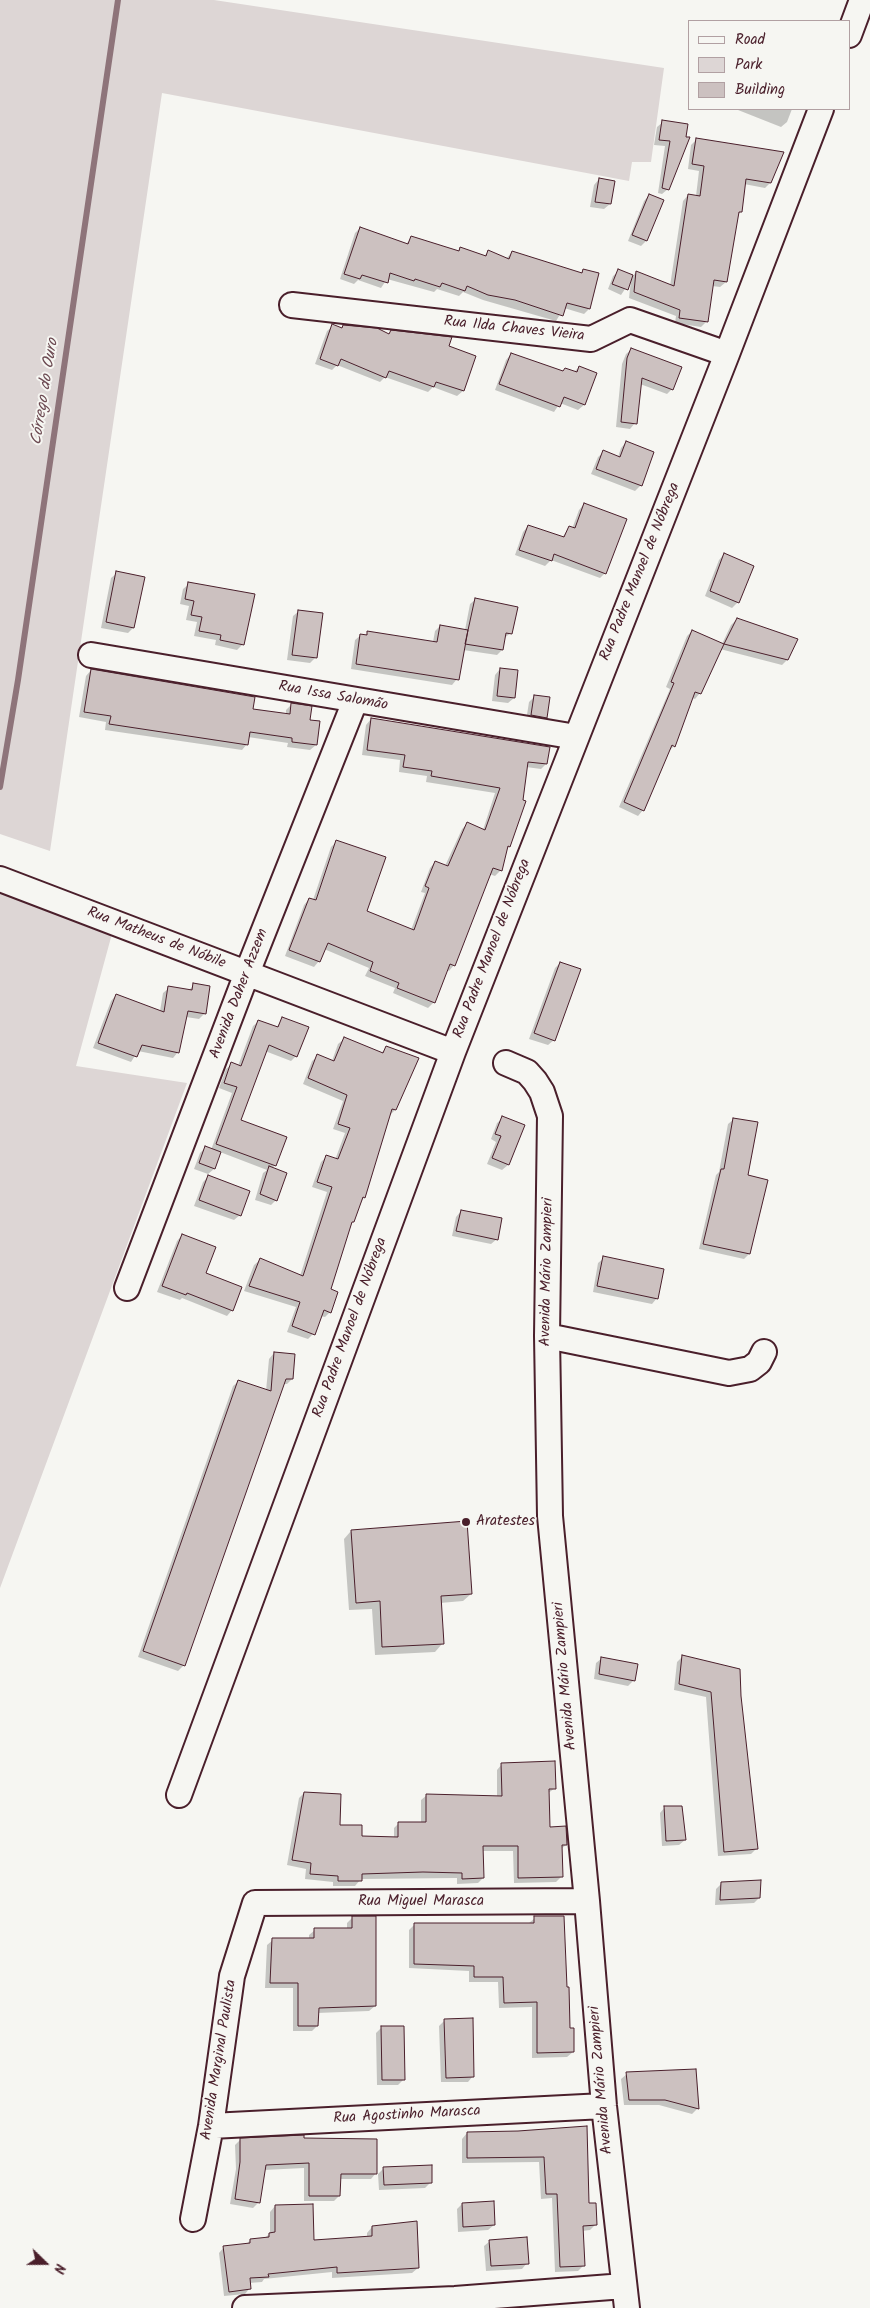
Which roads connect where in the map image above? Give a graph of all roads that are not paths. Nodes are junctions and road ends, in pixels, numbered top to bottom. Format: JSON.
{"nodes":[{"id":1,"x":862,"y":0,"type":"edge"},
{"id":2,"x":850,"y":32,"type":"edge"},
{"id":3,"x":821,"y":110,"type":"edge"},
{"id":4,"x":292,"y":305,"type":"dead end"},
{"id":5,"x":727,"y":354,"type":"junction"},
{"id":6,"x":91,"y":655,"type":"dead end"},
{"id":7,"x":355,"y":701,"type":"junction"},
{"id":8,"x":576,"y":737,"type":"junction"},
{"id":9,"x":0,"y":879,"type":"edge"},
{"id":10,"x":247,"y":973,"type":"junction"},
{"id":11,"x":453,"y":1052,"type":"junction"},
{"id":12,"x":506,"y":1063,"type":"dead end"},
{"id":13,"x":127,"y":1288,"type":"dead end"},
{"id":14,"x":547,"y":1336,"type":"junction"},
{"id":15,"x":764,"y":1352,"type":"dead end"},
{"id":16,"x":179,"y":1795,"type":"dead end"},
{"id":17,"x":587,"y":1901,"type":"junction"},
{"id":18,"x":255,"y":1903,"type":"joint"},
{"id":19,"x":604,"y":2106,"type":"junction"},
{"id":20,"x":211,"y":2126,"type":"junction"},
{"id":21,"x":193,"y":2219,"type":"dead end"},
{"id":22,"x":626,"y":2297,"type":"edge"},
{"id":23,"x":455,"y":2303,"type":"edge"},
{"id":24,"x":245,"y":2308,"type":"edge"}],
"edges":[{"from":1,"to":2,"type":"street"},
{"from":3,"to":5,"type":"street","name":"Rua Padre Manoel de Nóbrega"},
{"from":4,"to":5,"type":"street","name":"Rua Ilda Chaves Vieira"},
{"from":5,"to":8,"type":"street","name":"Rua Padre Manoel de Nóbrega"},
{"from":6,"to":7,"type":"street","name":"Rua Issa Salomão"},
{"from":7,"to":8,"type":"street","name":"Rua Issa Salomão"},
{"from":7,"to":10,"type":"street","name":"Avenida Daher Azzem"},
{"from":8,"to":11,"type":"street","name":"Rua Padre Manoel de Nóbrega"},
{"from":9,"to":10,"type":"street","name":"Rua Matheus de Nóbile"},
{"from":10,"to":11,"type":"street","name":"Rua Matheus de Nóbile"},
{"from":10,"to":13,"type":"street","name":"Avenida Daher Azzem"},
{"from":11,"to":16,"type":"street","name":"Rua Padre Manoel de Nóbrega"},
{"from":12,"to":14,"type":"street","name":"Avenida Mário Zampieri"},
{"from":14,"to":15,"type":"street"},
{"from":14,"to":17,"type":"street","name":"Avenida Mário Zampieri"},
{"from":17,"to":18,"type":"street","name":"Rua Miguel Marasca"},
{"from":17,"to":19,"type":"street","name":"Avenida Mário Zampieri"},
{"from":18,"to":20,"type":"street","name":"Avenida Marginal Paulista"},
{"from":19,"to":20,"type":"street","name":"Rua Agostinho Marasca"},
{"from":19,"to":22,"type":"street","name":"Avenida Mário Zampieri"},
{"from":20,"to":21,"type":"street","name":"Avenida Marginal Paulista"},
{"from":22,"to":23,"type":"street"},
{"from":23,"to":24,"type":"street"}]}
